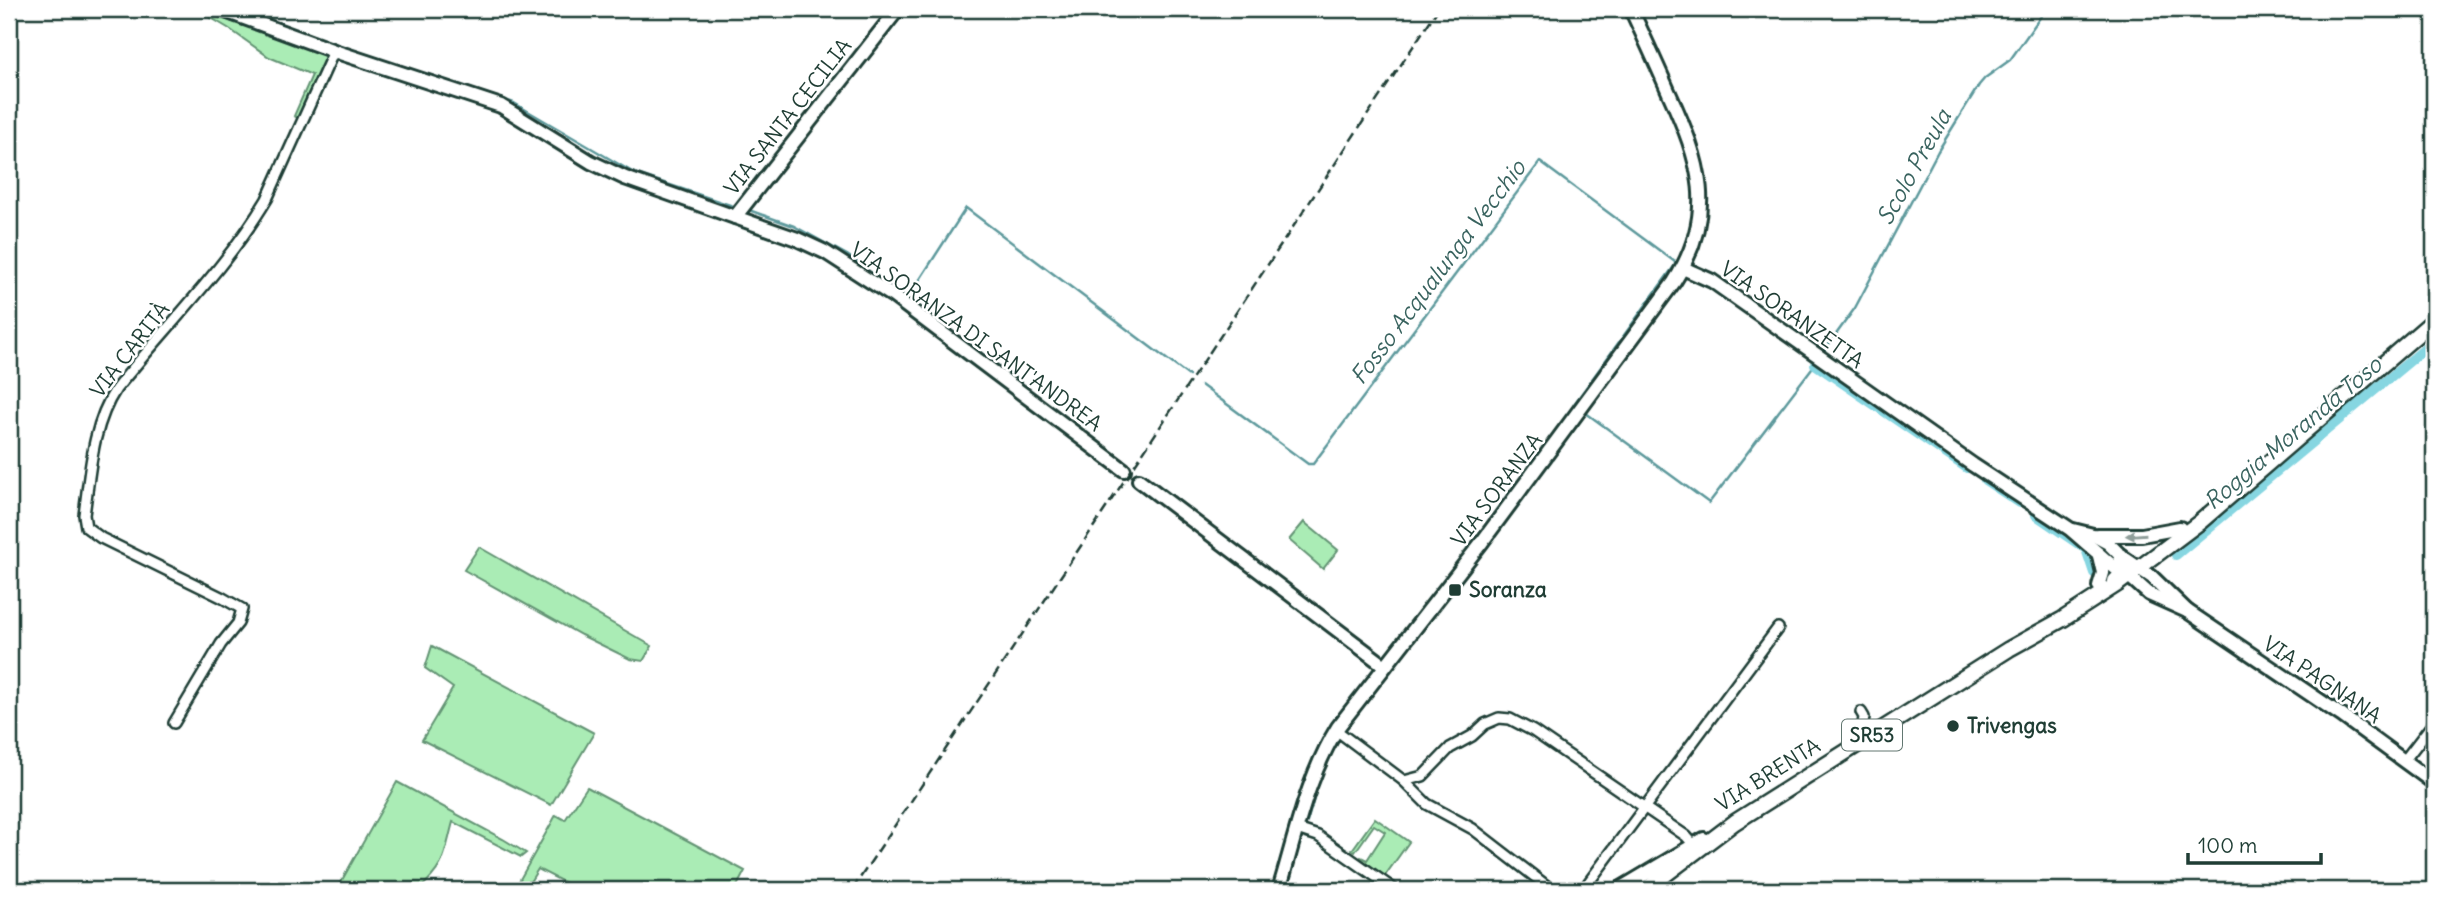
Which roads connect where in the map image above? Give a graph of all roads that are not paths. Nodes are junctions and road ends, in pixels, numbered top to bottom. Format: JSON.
{"nodes":[{"id":1,"x":219,"y":9,"type":"edge"},
{"id":2,"x":898,"y":9,"type":"edge"},
{"id":3,"x":1632,"y":9,"type":"edge"},
{"id":4,"x":334,"y":51,"type":"junction"},
{"id":5,"x":735,"y":217,"type":"junction"},
{"id":6,"x":1683,"y":268,"type":"junction"},
{"id":7,"x":2434,"y":320,"type":"edge"},
{"id":8,"x":2270,"y":459,"type":"junction"},
{"id":9,"x":1124,"y":470,"type":"dead end"},
{"id":10,"x":1139,"y":480,"type":"dead end"},
{"id":11,"x":2196,"y":515,"type":"junction"},
{"id":12,"x":2180,"y":528,"type":"junction"},
{"id":13,"x":2070,"y":529,"type":"junction"},
{"id":14,"x":2093,"y":535,"type":"junction"},
{"id":15,"x":2159,"y":553,"type":"junction"},
{"id":16,"x":2099,"y":555,"type":"junction"},
{"id":17,"x":2130,"y":570,"type":"junction"},
{"id":18,"x":2159,"y":583,"type":"junction"},
{"id":19,"x":2099,"y":586,"type":"junction"},
{"id":20,"x":2187,"y":611,"type":"junction"},
{"id":21,"x":1778,"y":628,"type":"dead end"},
{"id":22,"x":2009,"y":649,"type":"junction"},
{"id":23,"x":1385,"y":666,"type":"junction"},
{"id":24,"x":1861,"y":712,"type":"dead end"},
{"id":25,"x":2434,"y":722,"type":"edge"},
{"id":26,"x":174,"y":723,"type":"dead end"},
{"id":27,"x":1336,"y":730,"type":"junction"},
{"id":28,"x":1866,"y":738,"type":"junction"},
{"id":29,"x":2404,"y":761,"type":"junction"},
{"id":30,"x":1404,"y":781,"type":"junction"},
{"id":31,"x":2434,"y":783,"type":"edge"},
{"id":32,"x":1644,"y":808,"type":"junction"},
{"id":33,"x":1735,"y":822,"type":"junction"},
{"id":34,"x":1297,"y":829,"type":"junction"},
{"id":35,"x":1694,"y":845,"type":"junction"},
{"id":36,"x":1279,"y":890,"type":"edge"},
{"id":37,"x":1395,"y":890,"type":"edge"},
{"id":38,"x":1552,"y":890,"type":"edge"},
{"id":39,"x":1583,"y":890,"type":"edge"},
{"id":40,"x":1618,"y":890,"type":"edge"},
{"id":41,"x":1646,"y":890,"type":"edge"}],
"edges":[{"from":1,"to":4,"type":"street","name":"VIA SORANZA DI SANT'ANDREA"},
{"from":2,"to":5,"type":"street","name":"VIA SANTA CECILIA"},
{"from":3,"to":6,"type":"street"},
{"from":4,"to":5,"type":"street","name":"VIA SORANZA DI SANT'ANDREA"},
{"from":4,"to":26,"type":"street","name":"VIA CARITÀ"},
{"from":5,"to":9,"type":"street","name":"VIA SORANZA DI SANT'ANDREA"},
{"from":6,"to":13,"type":"street","name":"VIA SORANZETTA"},
{"from":6,"to":23,"type":"street","name":"VIA SORANZA"},
{"from":7,"to":8,"type":"main road","name":"VIA BRENTA","number":"SR53"},
{"from":8,"to":11,"type":"main road","name":"VIA BRENTA","number":"SR53"},
{"from":8,"to":15,"type":"main road","name":"VIA BRENTA","number":"SR53"},
{"from":10,"to":23,"type":"street"},
{"from":11,"to":12,"type":"main road","name":"VIA BRENTA","number":"SR53"},
{"from":11,"to":17,"type":"main road"},
{"from":12,"to":14,"type":"street","one_way":true},
{"from":12,"to":17,"type":"main road","name":"VIA BRENTA","number":"SR53"},
{"from":13,"to":14,"type":"street","name":"VIA SORANZETTA"},
{"from":13,"to":16,"type":"street","name":"VIA SORANZETTA"},
{"from":14,"to":17,"type":"street","name":"VIA SORANZETTA"},
{"from":15,"to":17,"type":"main road","name":"VIA BRENTA","number":"SR53"},
{"from":15,"to":18,"type":"street"},
{"from":16,"to":17,"type":"street","name":"VIA SORANZETTA"},
{"from":16,"to":19,"type":"street"},
{"from":17,"to":18,"type":"street","name":"VIA PAGNANA"},
{"from":17,"to":19,"type":"main road","name":"VIA BRENTA","number":"SR53"},
{"from":17,"to":20,"type":"street","name":"VIA PAGNANA"},
{"from":17,"to":22,"type":"main road","name":"VIA BRENTA","number":"SR53"},
{"from":18,"to":20,"type":"street","name":"VIA PAGNANA"},
{"from":19,"to":22,"type":"main road","name":"VIA BRENTA","number":"SR53"},
{"from":20,"to":29,"type":"street","name":"VIA PAGNANA"},
{"from":21,"to":32,"type":"street"},
{"from":22,"to":28,"type":"main road","name":"VIA BRENTA","number":"SR53"},
{"from":23,"to":27,"type":"street","name":"VIA SORANZA"},
{"from":24,"to":28,"type":"street"},
{"from":25,"to":29,"type":"street"},
{"from":27,"to":30,"type":"street"},
{"from":27,"to":34,"type":"street","name":"VIA SORANZA"},
{"from":28,"to":33,"type":"main road","name":"VIA BRENTA","number":"SR53"},
{"from":29,"to":31,"type":"street","name":"VIA PAGNANA"},
{"from":30,"to":32,"type":"street"},
{"from":30,"to":38,"type":"street"},
{"from":32,"to":35,"type":"street"},
{"from":32,"to":39,"type":"street"},
{"from":33,"to":35,"type":"street","name":"VIA BRENTA"},
{"from":33,"to":41,"type":"main road","number":"SR53"},
{"from":34,"to":36,"type":"street","name":"VIA SORANZA"},
{"from":34,"to":37,"type":"street"},
{"from":35,"to":40,"type":"street","name":"VIA BRENTA"}]}
